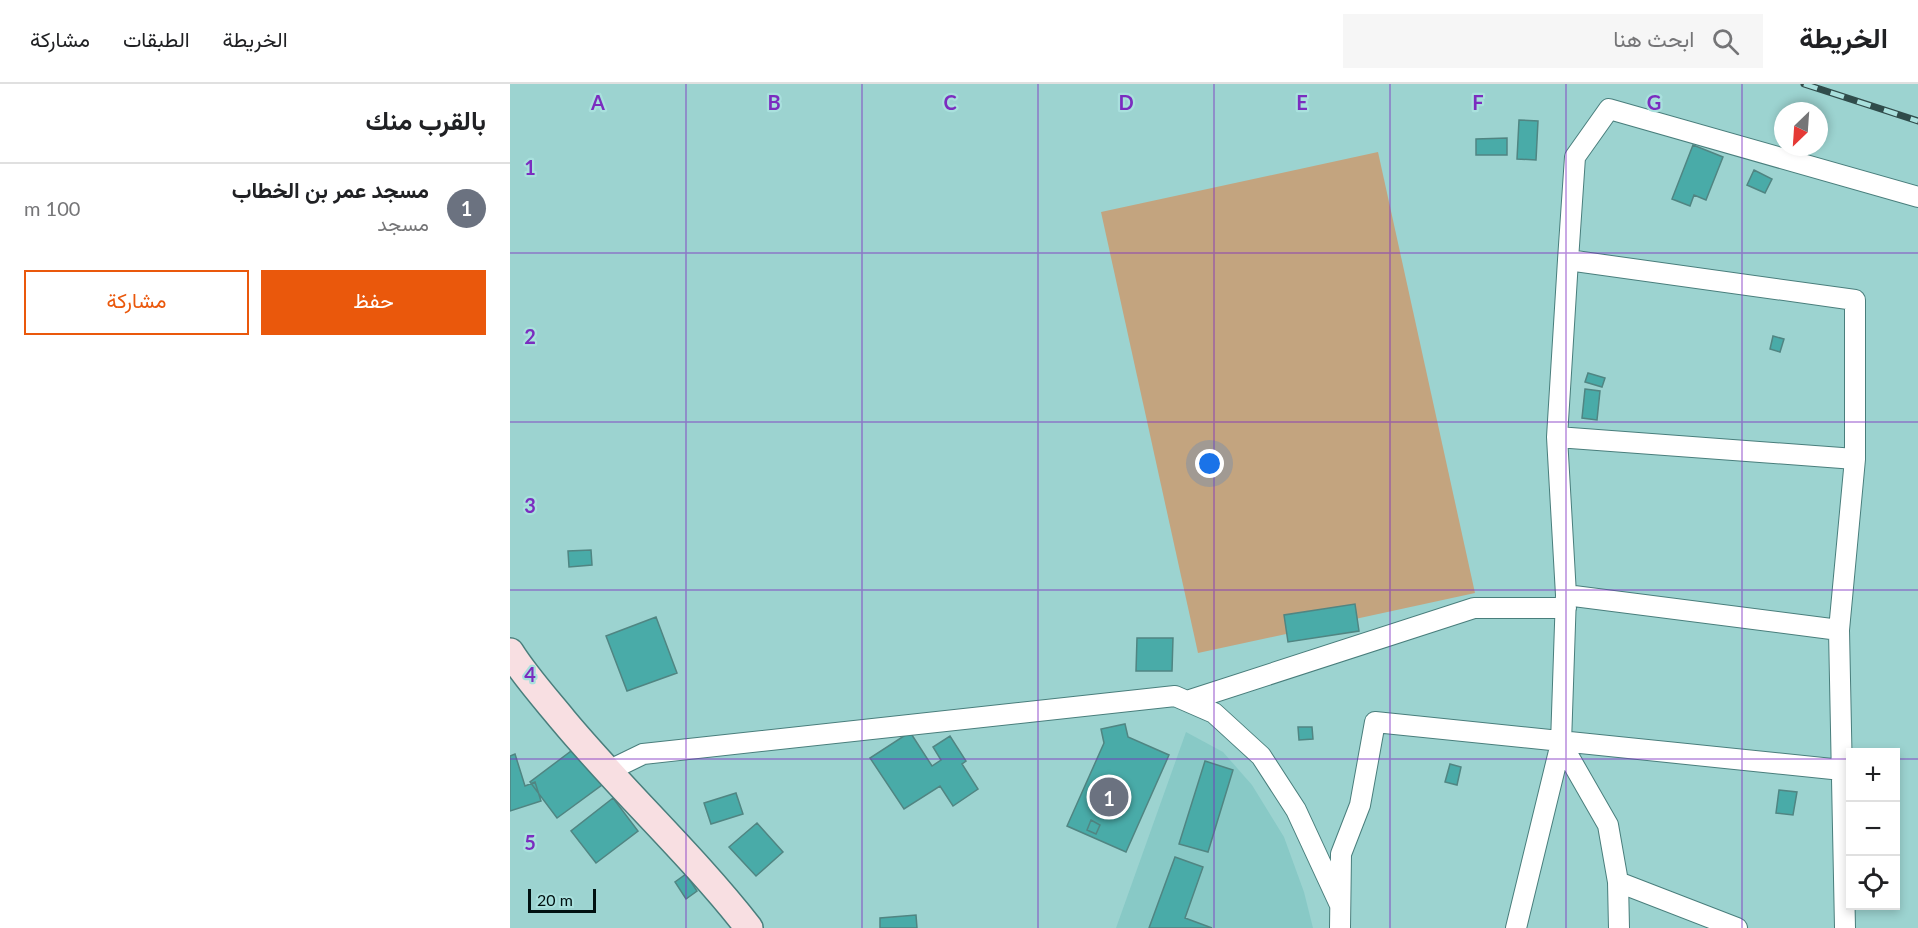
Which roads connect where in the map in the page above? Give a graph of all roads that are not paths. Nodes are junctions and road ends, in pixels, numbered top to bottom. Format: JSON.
{"nodes":[{"id":1,"x":1918,"y":197,"type":"edge"},
{"id":2,"x":1568,"y":260,"type":"junction"},
{"id":3,"x":1557,"y":437,"type":"junction"},
{"id":4,"x":1855,"y":459,"type":"junction"},
{"id":5,"x":1566,"y":602,"type":"junction"},
{"id":6,"x":1839,"y":630,"type":"junction"},
{"id":7,"x":510,"y":652,"type":"edge"},
{"id":8,"x":1187,"y":701,"type":"junction"},
{"id":9,"x":1561,"y":743,"type":"junction"},
{"id":10,"x":1842,"y":770,"type":"junction"},
{"id":11,"x":608,"y":771,"type":"junction"},
{"id":12,"x":1618,"y":882,"type":"junction"},
{"id":13,"x":1340,"y":905,"type":"junction"},
{"id":14,"x":749,"y":928,"type":"edge"},
{"id":15,"x":1340,"y":928,"type":"edge"},
{"id":16,"x":1516,"y":928,"type":"edge"},
{"id":17,"x":1620,"y":928,"type":"edge"},
{"id":18,"x":1737,"y":928,"type":"edge"},
{"id":19,"x":1845,"y":928,"type":"edge"}],
"edges":[{"from":1,"to":2,"type":"street"},
{"from":2,"to":3,"type":"street"},
{"from":2,"to":4,"type":"street"},
{"from":3,"to":4,"type":"street"},
{"from":3,"to":5,"type":"street"},
{"from":4,"to":6,"type":"street"},
{"from":5,"to":6,"type":"street"},
{"from":5,"to":8,"type":"street"},
{"from":5,"to":9,"type":"street"},
{"from":6,"to":10,"type":"street"},
{"from":7,"to":11,"type":"main road"},
{"from":8,"to":11,"type":"street"},
{"from":8,"to":13,"type":"street"},
{"from":9,"to":10,"type":"street"},
{"from":9,"to":12,"type":"street"},
{"from":9,"to":13,"type":"street"},
{"from":9,"to":16,"type":"street"},
{"from":10,"to":19,"type":"street"},
{"from":11,"to":14,"type":"main road"},
{"from":12,"to":17,"type":"street"},
{"from":12,"to":18,"type":"street"},
{"from":13,"to":15,"type":"street"}]}
